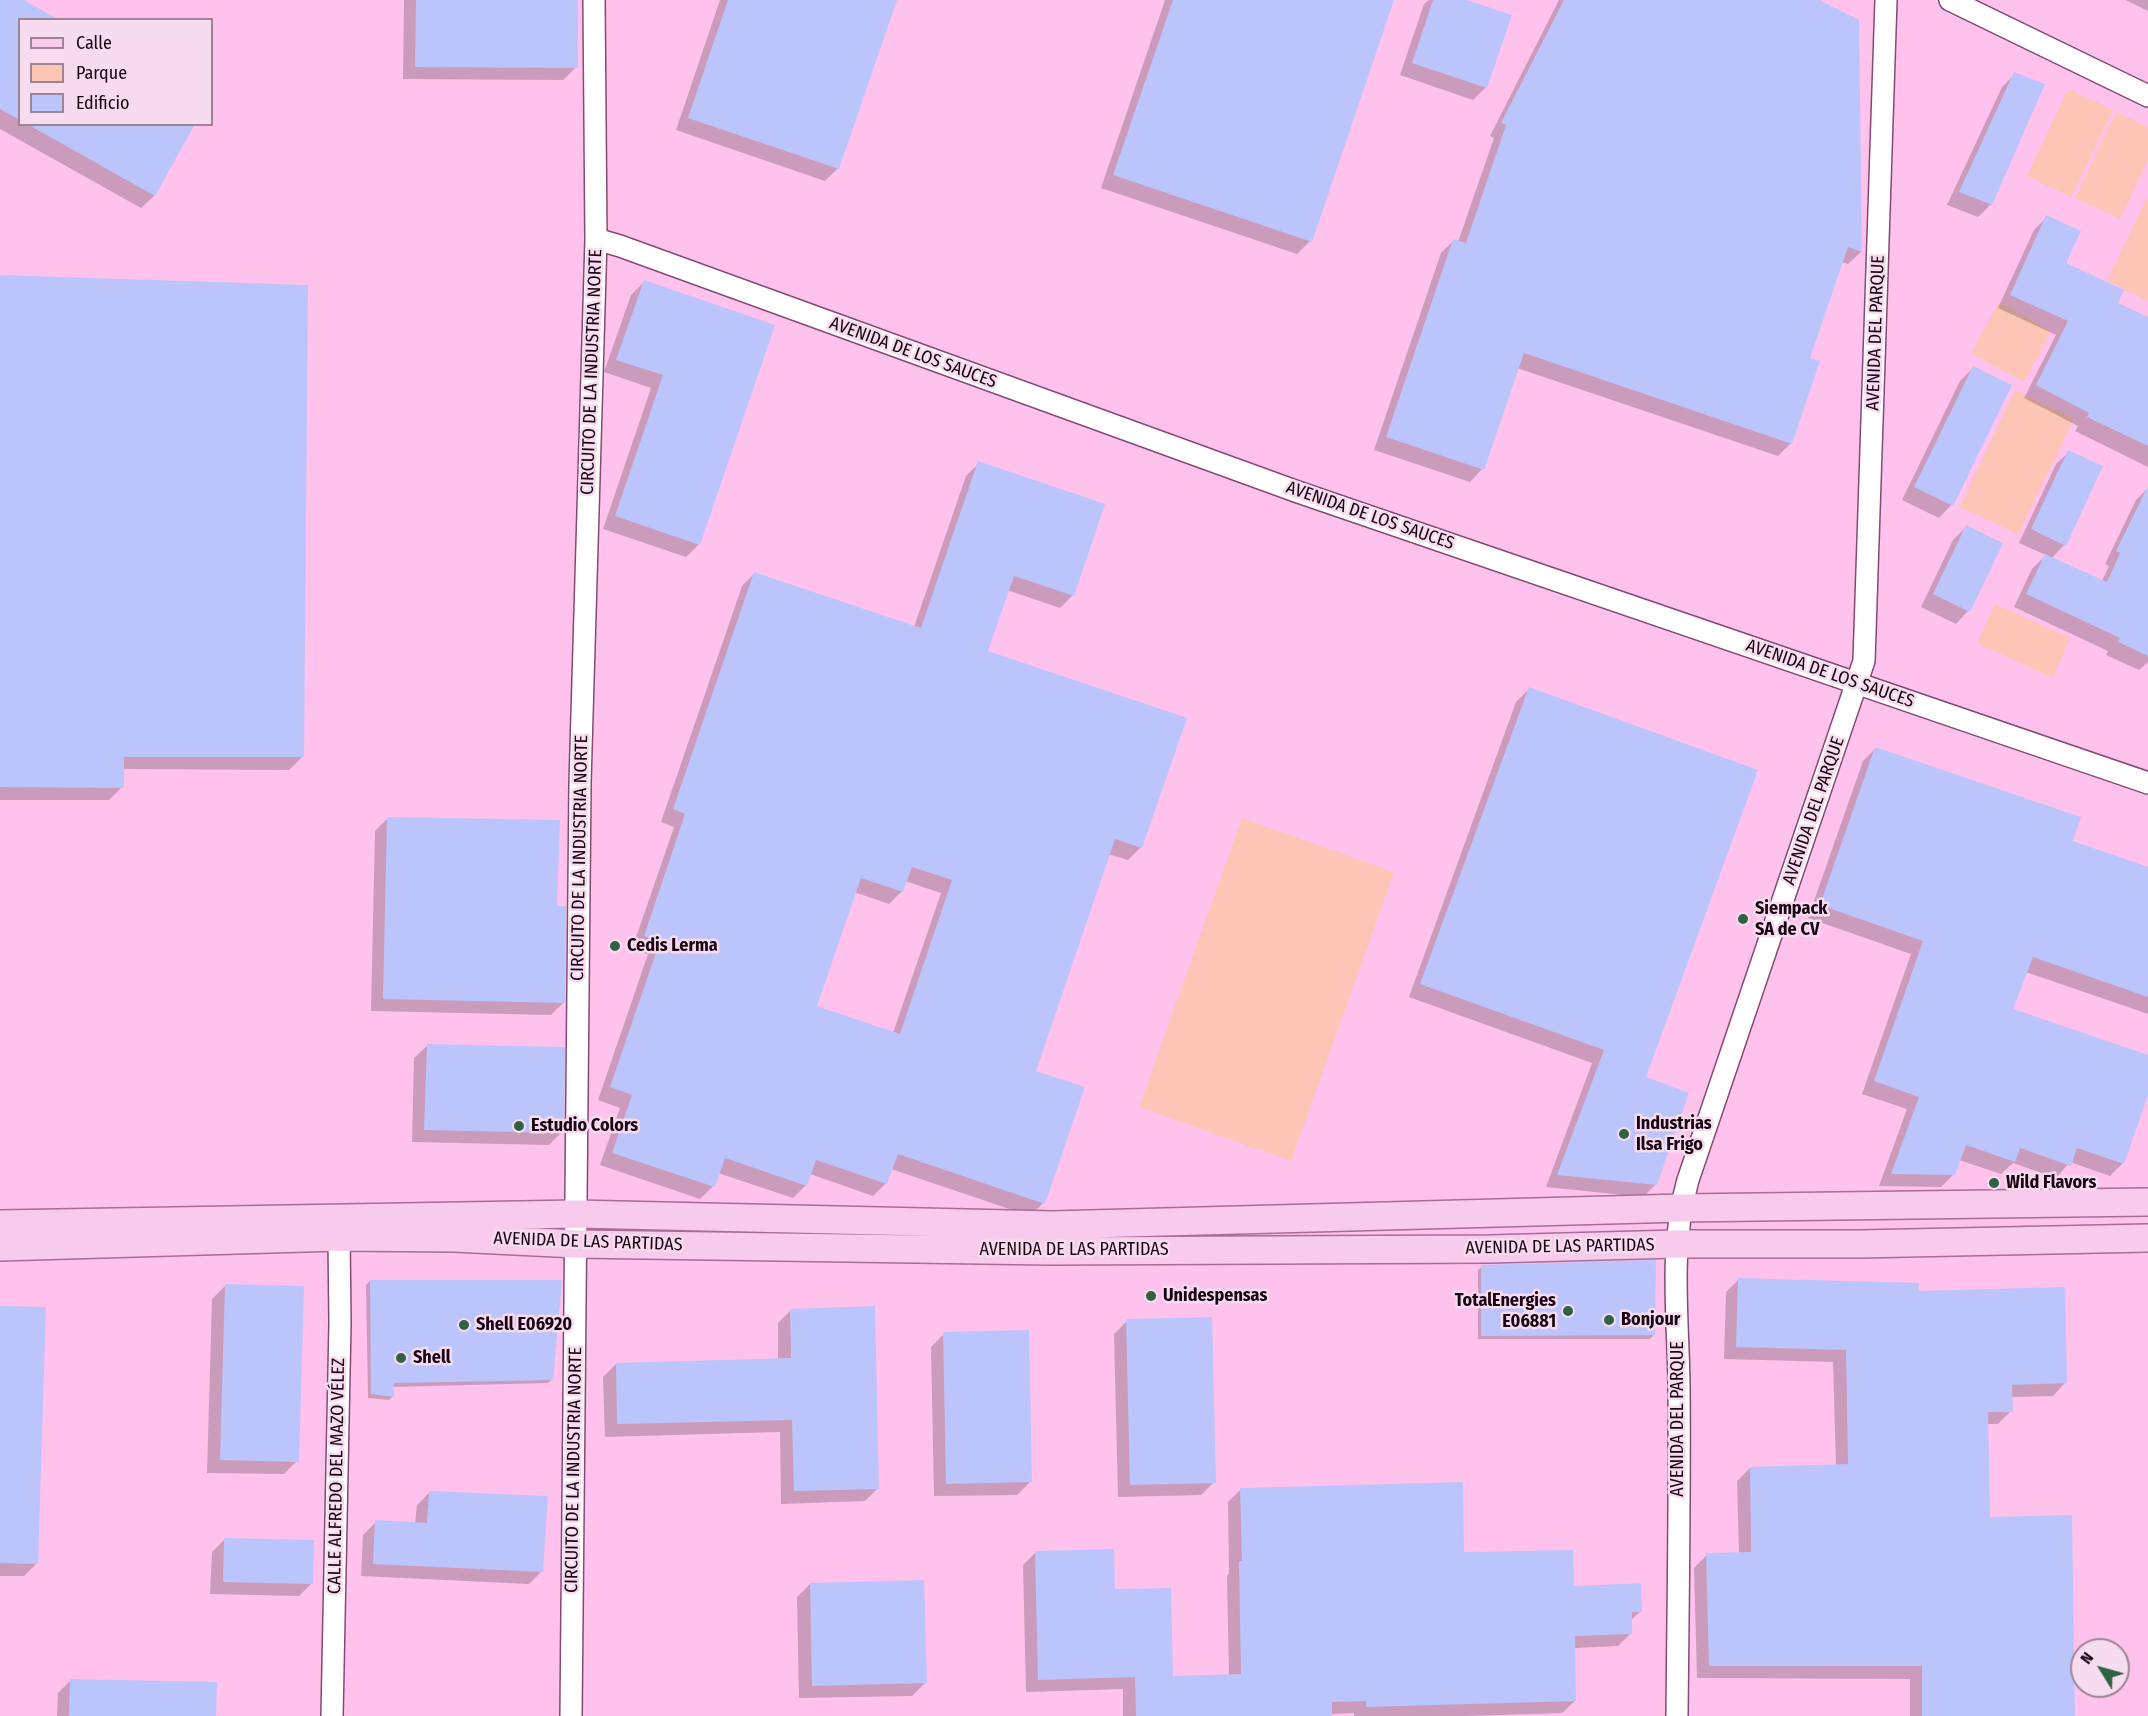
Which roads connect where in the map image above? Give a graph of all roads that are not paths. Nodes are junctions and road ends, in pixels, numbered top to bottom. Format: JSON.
{"nodes":[{"id":1,"x":594,"y":0,"type":"edge"},
{"id":2,"x":1886,"y":0,"type":"edge"},
{"id":3,"x":1950,"y":0,"type":"edge"},
{"id":4,"x":2148,"y":96,"type":"edge"},
{"id":5,"x":596,"y":239,"type":"junction"},
{"id":6,"x":1857,"y":683,"type":"junction"},
{"id":7,"x":2148,"y":783,"type":"edge"},
{"id":8,"x":2148,"y":1202,"type":"edge"},
{"id":9,"x":1682,"y":1208,"type":"junction"},
{"id":10,"x":576,"y":1214,"type":"junction"},
{"id":11,"x":0,"y":1224,"type":"edge"},
{"id":12,"x":339,"y":1237,"type":"junction"},
{"id":13,"x":2148,"y":1238,"type":"edge"},
{"id":14,"x":576,"y":1244,"type":"junction"},
{"id":15,"x":1677,"y":1244,"type":"junction"},
{"id":16,"x":0,"y":1247,"type":"edge"},
{"id":17,"x":332,"y":1716,"type":"edge"},
{"id":18,"x":571,"y":1716,"type":"edge"},
{"id":19,"x":1677,"y":1716,"type":"edge"}],
"edges":[{"from":1,"to":5,"type":"street","name":"CIRCUITO DE LA INDUSTRIA NORTE"},
{"from":2,"to":6,"type":"street","name":"AVENIDA DEL PARQUE"},
{"from":3,"to":4,"type":"street"},
{"from":5,"to":6,"type":"street","name":"AVENIDA DE LOS SAUCES"},
{"from":5,"to":10,"type":"street","name":"CIRCUITO DE LA INDUSTRIA NORTE"},
{"from":6,"to":7,"type":"street","name":"AVENIDA DE LOS SAUCES"},
{"from":6,"to":9,"type":"street","name":"AVENIDA DEL PARQUE"},
{"from":8,"to":9,"type":"main road","name":"AVENIDA DE LAS PARTIDAS"},
{"from":9,"to":10,"type":"main road","name":"AVENIDA DE LAS PARTIDAS"},
{"from":9,"to":15,"type":"street","name":"AVENIDA DEL PARQUE"},
{"from":10,"to":11,"type":"main road","name":"AVENIDA DE LAS PARTIDAS"},
{"from":10,"to":14,"type":"street","name":"CIRCUITO DE LA INDUSTRIA NORTE"},
{"from":12,"to":14,"type":"main road","name":"AVENIDA DE LAS PARTIDAS"},
{"from":12,"to":16,"type":"main road","name":"AVENIDA DE LAS PARTIDAS"},
{"from":12,"to":17,"type":"street","name":"CALLE ALFREDO DEL MAZO VÉLEZ"},
{"from":13,"to":15,"type":"main road","name":"AVENIDA DE LAS PARTIDAS"},
{"from":14,"to":15,"type":"main road","name":"AVENIDA DE LAS PARTIDAS"},
{"from":14,"to":18,"type":"street","name":"CIRCUITO DE LA INDUSTRIA NORTE"},
{"from":15,"to":19,"type":"street","name":"AVENIDA DEL PARQUE"}]}
